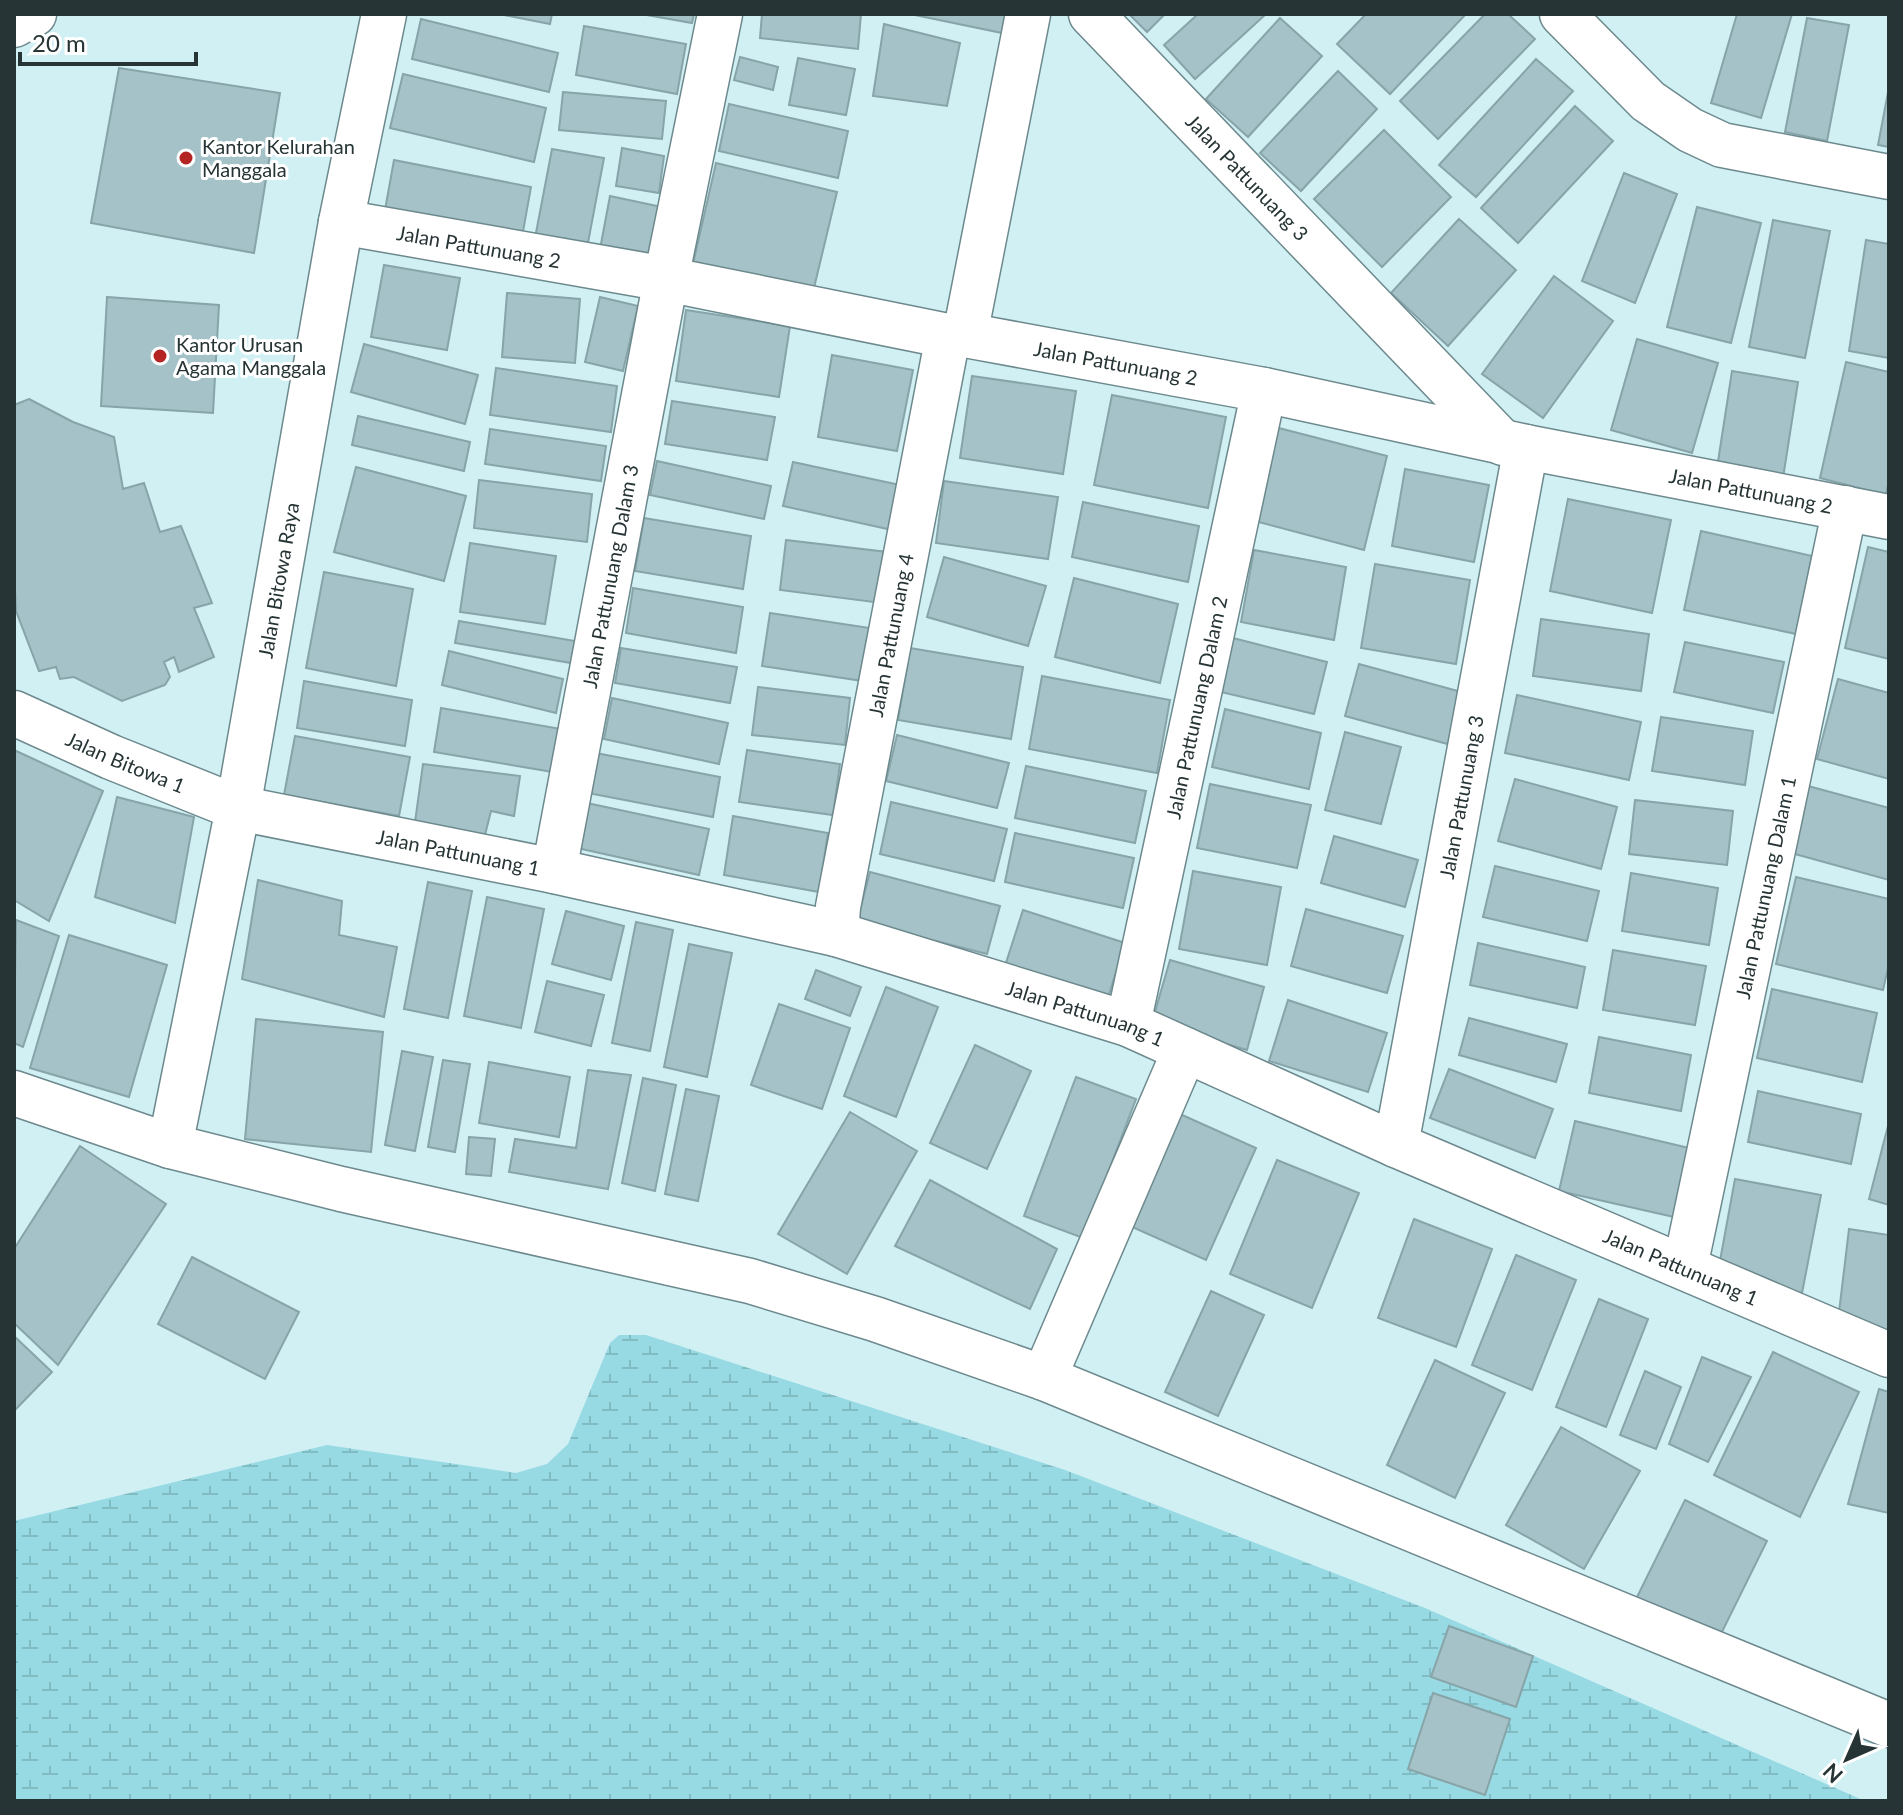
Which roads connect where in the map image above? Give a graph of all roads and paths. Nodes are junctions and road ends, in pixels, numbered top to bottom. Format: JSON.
{"nodes":[{"id":1,"x":34,"y":14,"type":"edge"},
{"id":2,"x":384,"y":14,"type":"edge"},
{"id":3,"x":720,"y":14,"type":"edge"},
{"id":4,"x":1028,"y":14,"type":"edge"},
{"id":5,"x":1091,"y":14,"type":"edge"},
{"id":6,"x":1562,"y":14,"type":"edge"},
{"id":7,"x":14,"y":25,"type":"edge"},
{"id":8,"x":1889,"y":177,"type":"edge"},
{"id":9,"x":341,"y":222,"type":"junction"},
{"id":10,"x":666,"y":279,"type":"junction"},
{"id":11,"x":956,"y":336,"type":"junction"},
{"id":12,"x":1264,"y":390,"type":"junction"},
{"id":13,"x":1514,"y":445,"type":"junction"},
{"id":14,"x":1845,"y":508,"type":"junction"},
{"id":15,"x":1889,"y":517,"type":"edge"},
{"id":16,"x":14,"y":713,"type":"edge"},
{"id":17,"x":238,"y":808,"type":"junction"},
{"id":18,"x":554,"y":871,"type":"junction"},
{"id":19,"x":836,"y":934,"type":"junction"},
{"id":20,"x":1128,"y":1024,"type":"junction"},
{"id":21,"x":1185,"y":1050,"type":"junction"},
{"id":22,"x":14,"y":1093,"type":"edge"},
{"id":23,"x":1396,"y":1145,"type":"junction"},
{"id":24,"x":170,"y":1146,"type":"junction"},
{"id":25,"x":1685,"y":1267,"type":"junction"},
{"id":26,"x":1889,"y":1355,"type":"edge"},
{"id":27,"x":1044,"y":1378,"type":"junction"},
{"id":28,"x":1889,"y":1725,"type":"edge"}],
"edges":[{"from":1,"to":7,"type":"street"},
{"from":2,"to":9,"type":"street","name":"Jalan Bitowa Raya"},
{"from":3,"to":10,"type":"street","name":"Jalan Pattunuang Dalam 3"},
{"from":4,"to":11,"type":"street","name":"Jalan Pattunuang 4"},
{"from":5,"to":13,"type":"street","name":"Jalan Pattunuang 3"},
{"from":6,"to":8,"type":"street"},
{"from":9,"to":10,"type":"street","name":"Jalan Pattunuang 2"},
{"from":9,"to":17,"type":"street","name":"Jalan Bitowa Raya"},
{"from":10,"to":11,"type":"street","name":"Jalan Pattunuang 2"},
{"from":10,"to":18,"type":"street","name":"Jalan Pattunuang Dalam 3"},
{"from":11,"to":12,"type":"street","name":"Jalan Pattunuang 2"},
{"from":11,"to":19,"type":"street","name":"Jalan Pattunuang 4"},
{"from":12,"to":13,"type":"street","name":"Jalan Pattunuang 2"},
{"from":12,"to":20,"type":"street","name":"Jalan Pattunuang Dalam 2"},
{"from":13,"to":14,"type":"street","name":"Jalan Pattunuang 2"},
{"from":13,"to":23,"type":"street","name":"Jalan Pattunuang 3"},
{"from":14,"to":15,"type":"street","name":"Jalan Pattunuang 2"},
{"from":14,"to":25,"type":"street","name":"Jalan Pattunuang Dalam 1"},
{"from":16,"to":17,"type":"street","name":"Jalan Bitowa 1"},
{"from":17,"to":18,"type":"street","name":"Jalan Pattunuang 1"},
{"from":17,"to":24,"type":"street","name":"Jalan Bitowa Raya"},
{"from":18,"to":19,"type":"street","name":"Jalan Pattunuang 1"},
{"from":19,"to":20,"type":"street","name":"Jalan Pattunuang 1"},
{"from":20,"to":21,"type":"street","name":"Jalan Pattunuang 1"},
{"from":21,"to":23,"type":"street","name":"Jalan Pattunuang 1"},
{"from":21,"to":27,"type":"street"},
{"from":22,"to":24,"type":"street"},
{"from":23,"to":25,"type":"street","name":"Jalan Pattunuang 1"},
{"from":24,"to":27,"type":"street"},
{"from":25,"to":26,"type":"street","name":"Jalan Pattunuang 1"},
{"from":27,"to":28,"type":"street"}]}
